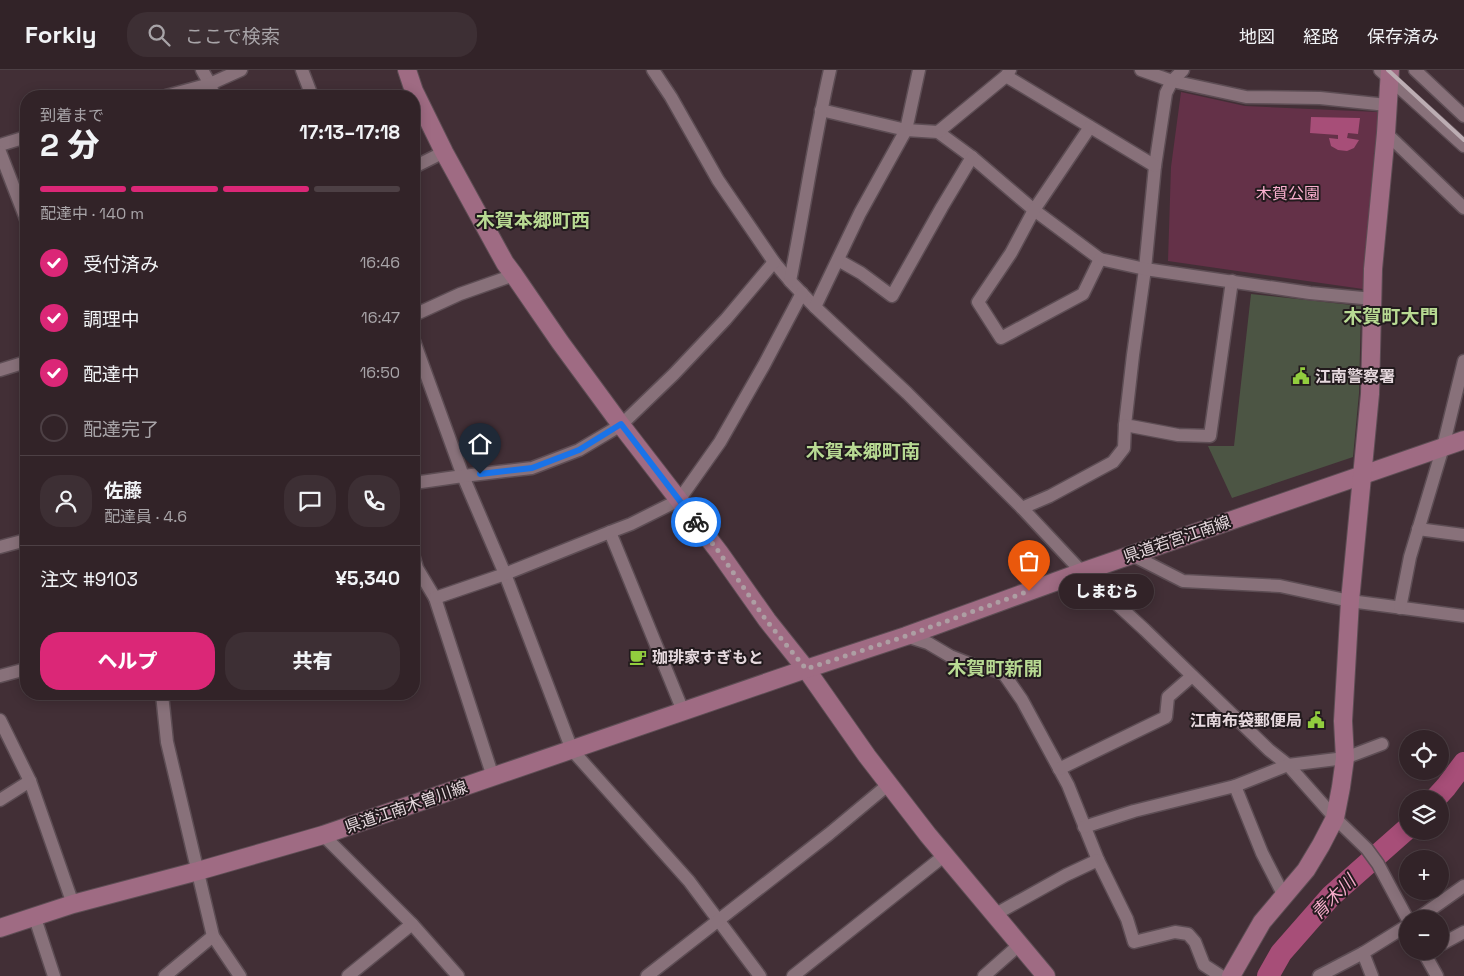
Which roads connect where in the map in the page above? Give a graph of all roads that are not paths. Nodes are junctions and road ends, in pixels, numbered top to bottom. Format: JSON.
{"nodes":[{"id":1,"x":202,"y":70,"type":"edge"},
{"id":2,"x":242,"y":70,"type":"edge"},
{"id":3,"x":302,"y":70,"type":"edge"},
{"id":4,"x":407,"y":70,"type":"edge"},
{"id":5,"x":653,"y":70,"type":"edge"},
{"id":6,"x":830,"y":70,"type":"edge"},
{"id":7,"x":919,"y":70,"type":"edge"},
{"id":8,"x":1141,"y":70,"type":"edge"},
{"id":9,"x":1183,"y":70,"type":"edge"},
{"id":10,"x":1415,"y":70,"type":"edge"},
{"id":11,"x":1008,"y":73,"type":"edge"},
{"id":12,"x":1386,"y":73,"type":"edge"},
{"id":13,"x":1172,"y":82,"type":"junction"},
{"id":14,"x":212,"y":90,"type":"edge"},
{"id":15,"x":310,"y":90,"type":"edge"},
{"id":16,"x":414,"y":90,"type":"edge"},
{"id":17,"x":420,"y":103,"type":"edge"},
{"id":18,"x":1387,"y":105,"type":"junction"},
{"id":19,"x":821,"y":110,"type":"junction"},
{"id":20,"x":1464,"y":116,"type":"edge"},
{"id":21,"x":1090,"y":127,"type":"junction"},
{"id":22,"x":906,"y":130,"type":"junction"},
{"id":23,"x":938,"y":132,"type":"junction"},
{"id":24,"x":1386,"y":133,"type":"junction"},
{"id":25,"x":20,"y":139,"type":"edge"},
{"id":26,"x":0,"y":144,"type":"edge"},
{"id":27,"x":1464,"y":146,"type":"edge"},
{"id":28,"x":0,"y":152,"type":"edge"},
{"id":29,"x":444,"y":152,"type":"junction"},
{"id":30,"x":972,"y":157,"type":"junction"},
{"id":31,"x":420,"y":164,"type":"edge"},
{"id":32,"x":1155,"y":166,"type":"junction"},
{"id":33,"x":20,"y":204,"type":"edge"},
{"id":34,"x":1464,"y":208,"type":"edge"},
{"id":35,"x":1034,"y":210,"type":"junction"},
{"id":36,"x":1100,"y":259,"type":"junction"},
{"id":37,"x":838,"y":260,"type":"junction"},
{"id":38,"x":774,"y":262,"type":"junction"},
{"id":39,"x":1145,"y":269,"type":"junction"},
{"id":40,"x":514,"y":275,"type":"junction"},
{"id":41,"x":790,"y":281,"type":"junction"},
{"id":42,"x":1232,"y":281,"type":"junction"},
{"id":43,"x":802,"y":293,"type":"junction"},
{"id":44,"x":1373,"y":299,"type":"junction"},
{"id":45,"x":815,"y":307,"type":"junction"},
{"id":46,"x":420,"y":312,"type":"edge"},
{"id":47,"x":420,"y":358,"type":"edge"},
{"id":48,"x":1464,"y":361,"type":"edge"},
{"id":49,"x":20,"y":364,"type":"edge"},
{"id":50,"x":0,"y":370,"type":"edge"},
{"id":51,"x":621,"y":424,"type":"junction"},
{"id":52,"x":1125,"y":425,"type":"junction"},
{"id":53,"x":1464,"y":440,"type":"edge"},
{"id":54,"x":1443,"y":447,"type":"junction"},
{"id":55,"x":1362,"y":475,"type":"junction"},
{"id":56,"x":463,"y":476,"type":"junction"},
{"id":57,"x":420,"y":482,"type":"edge"},
{"id":58,"x":679,"y":500,"type":"junction"},
{"id":59,"x":1022,"y":508,"type":"junction"},
{"id":60,"x":1418,"y":528,"type":"junction"},
{"id":61,"x":610,"y":532,"type":"junction"},
{"id":62,"x":1464,"y":535,"type":"edge"},
{"id":63,"x":20,"y":542,"type":"edge"},
{"id":64,"x":0,"y":547,"type":"edge"},
{"id":65,"x":1132,"y":555,"type":"junction"},
{"id":66,"x":1082,"y":572,"type":"junction"},
{"id":67,"x":420,"y":573,"type":"edge"},
{"id":68,"x":505,"y":574,"type":"junction"},
{"id":69,"x":435,"y":598,"type":"junction"},
{"id":70,"x":1350,"y":601,"type":"junction"},
{"id":71,"x":1400,"y":608,"type":"junction"},
{"id":72,"x":1464,"y":616,"type":"edge"},
{"id":73,"x":906,"y":636,"type":"junction"},
{"id":74,"x":806,"y":669,"type":"junction"},
{"id":75,"x":20,"y":671,"type":"edge"},
{"id":76,"x":0,"y":676,"type":"edge"},
{"id":77,"x":1192,"y":676,"type":"junction"},
{"id":78,"x":163,"y":700,"type":"edge"},
{"id":79,"x":683,"y":711,"type":"junction"},
{"id":80,"x":0,"y":720,"type":"edge"},
{"id":81,"x":1382,"y":744,"type":"dead end"},
{"id":82,"x":572,"y":750,"type":"junction"},
{"id":83,"x":1345,"y":758,"type":"junction"},
{"id":84,"x":1288,"y":765,"type":"junction"},
{"id":85,"x":1059,"y":769,"type":"junction"},
{"id":86,"x":493,"y":777,"type":"junction"},
{"id":87,"x":30,"y":781,"type":"junction"},
{"id":88,"x":889,"y":784,"type":"junction"},
{"id":89,"x":1235,"y":786,"type":"junction"},
{"id":90,"x":0,"y":800,"type":"edge"},
{"id":91,"x":1335,"y":818,"type":"junction"},
{"id":92,"x":1084,"y":827,"type":"junction"},
{"id":93,"x":322,"y":835,"type":"junction"},
{"id":94,"x":945,"y":854,"type":"junction"},
{"id":95,"x":1098,"y":860,"type":"junction"},
{"id":96,"x":198,"y":871,"type":"junction"},
{"id":97,"x":1464,"y":886,"type":"edge"},
{"id":98,"x":1284,"y":896,"type":"junction"},
{"id":99,"x":73,"y":904,"type":"junction"},
{"id":100,"x":1403,"y":910,"type":"edge"},
{"id":101,"x":1430,"y":910,"type":"edge"},
{"id":102,"x":994,"y":915,"type":"junction"},
{"id":103,"x":35,"y":918,"type":"junction"},
{"id":104,"x":718,"y":920,"type":"junction"},
{"id":105,"x":412,"y":924,"type":"junction"},
{"id":106,"x":0,"y":928,"type":"edge"},
{"id":107,"x":1399,"y":931,"type":"edge"},
{"id":108,"x":1464,"y":932,"type":"edge"},
{"id":109,"x":213,"y":936,"type":"junction"},
{"id":110,"x":1449,"y":940,"type":"edge"},
{"id":111,"x":1019,"y":945,"type":"junction"},
{"id":112,"x":1363,"y":953,"type":"junction"},
{"id":113,"x":1429,"y":960,"type":"edge"},
{"id":114,"x":54,"y":976,"type":"edge"},
{"id":115,"x":166,"y":976,"type":"edge"},
{"id":116,"x":240,"y":976,"type":"edge"},
{"id":117,"x":348,"y":976,"type":"edge"},
{"id":118,"x":458,"y":976,"type":"edge"},
{"id":119,"x":647,"y":976,"type":"edge"},
{"id":120,"x":760,"y":976,"type":"edge"},
{"id":121,"x":793,"y":976,"type":"edge"},
{"id":122,"x":984,"y":976,"type":"edge"},
{"id":123,"x":1046,"y":976,"type":"edge"},
{"id":124,"x":1222,"y":976,"type":"edge"},
{"id":125,"x":1230,"y":976,"type":"edge"},
{"id":126,"x":1320,"y":976,"type":"edge"},
{"id":127,"x":1372,"y":976,"type":"edge"},
{"id":128,"x":1437,"y":976,"type":"edge"}],
"edges":[{"from":1,"to":14,"type":"street"},
{"from":2,"to":14,"type":"street"},
{"from":3,"to":15,"type":"street"},
{"from":4,"to":16,"type":"street"},
{"from":5,"to":38,"type":"street"},
{"from":6,"to":19,"type":"street"},
{"from":7,"to":22,"type":"street"},
{"from":8,"to":13,"type":"street"},
{"from":9,"to":13,"type":"street"},
{"from":10,"to":20,"type":"street"},
{"from":11,"to":21,"type":"street"},
{"from":11,"to":23,"type":"street"},
{"from":12,"to":18,"type":"street"},
{"from":12,"to":27,"type":"street"},
{"from":13,"to":18,"type":"street"},
{"from":13,"to":32,"type":"street"},
{"from":17,"to":29,"type":"street"},
{"from":18,"to":24,"type":"street"},
{"from":19,"to":22,"type":"street"},
{"from":19,"to":41,"type":"street"},
{"from":21,"to":32,"type":"street"},
{"from":21,"to":35,"type":"street"},
{"from":22,"to":23,"type":"street"},
{"from":22,"to":37,"type":"street"},
{"from":23,"to":30,"type":"street"},
{"from":24,"to":34,"type":"street"},
{"from":24,"to":44,"type":"street"},
{"from":25,"to":26,"type":"street"},
{"from":28,"to":33,"type":"street"},
{"from":29,"to":31,"type":"street"},
{"from":29,"to":40,"type":"street"},
{"from":30,"to":35,"type":"street"},
{"from":30,"to":37,"type":"street"},
{"from":32,"to":39,"type":"street"},
{"from":35,"to":36,"type":"street"},
{"from":35,"to":36,"type":"street"},
{"from":36,"to":39,"type":"street"},
{"from":37,"to":45,"type":"street"},
{"from":38,"to":41,"type":"street"},
{"from":38,"to":51,"type":"street"},
{"from":39,"to":42,"type":"street"},
{"from":39,"to":52,"type":"street"},
{"from":40,"to":46,"type":"street"},
{"from":40,"to":51,"type":"street"},
{"from":41,"to":43,"type":"street"},
{"from":42,"to":44,"type":"street"},
{"from":42,"to":52,"type":"street"},
{"from":43,"to":45,"type":"street"},
{"from":43,"to":58,"type":"street"},
{"from":44,"to":55,"type":"street"},
{"from":45,"to":59,"type":"street"},
{"from":47,"to":56,"type":"street"},
{"from":48,"to":54,"type":"street"},
{"from":49,"to":50,"type":"street"},
{"from":51,"to":56,"type":"street"},
{"from":51,"to":58,"type":"street"},
{"from":52,"to":59,"type":"street"},
{"from":53,"to":54,"type":"street","name":"県道若宮江南線"},
{"from":54,"to":55,"type":"street","name":"県道若宮江南線"},
{"from":54,"to":60,"type":"street"},
{"from":55,"to":65,"type":"street","name":"県道若宮江南線"},
{"from":55,"to":70,"type":"street"},
{"from":56,"to":57,"type":"street"},
{"from":56,"to":68,"type":"street"},
{"from":58,"to":61,"type":"street"},
{"from":58,"to":74,"type":"street"},
{"from":59,"to":66,"type":"street"},
{"from":60,"to":62,"type":"street"},
{"from":60,"to":71,"type":"street"},
{"from":61,"to":68,"type":"street"},
{"from":61,"to":79,"type":"street"},
{"from":63,"to":64,"type":"street"},
{"from":65,"to":66,"type":"street","name":"県道若宮江南線"},
{"from":65,"to":70,"type":"street"},
{"from":66,"to":73,"type":"street","name":"県道若宮江南線"},
{"from":66,"to":77,"type":"street"},
{"from":67,"to":69,"type":"street"},
{"from":68,"to":69,"type":"street"},
{"from":68,"to":82,"type":"street"},
{"from":69,"to":86,"type":"street"},
{"from":70,"to":71,"type":"street"},
{"from":70,"to":83,"type":"street"},
{"from":71,"to":72,"type":"street"},
{"from":73,"to":74,"type":"street","name":"県道若宮江南線"},
{"from":73,"to":85,"type":"street"},
{"from":74,"to":79,"type":"street","name":"県道江南木曽川線"},
{"from":74,"to":88,"type":"street"},
{"from":75,"to":76,"type":"street"},
{"from":77,"to":84,"type":"street"},
{"from":77,"to":85,"type":"street"},
{"from":78,"to":96,"type":"street"},
{"from":79,"to":82,"type":"street","name":"県道江南木曽川線"},
{"from":80,"to":87,"type":"street"},
{"from":81,"to":83,"type":"street"},
{"from":82,"to":86,"type":"street","name":"県道江南木曽川線"},
{"from":82,"to":104,"type":"street"},
{"from":83,"to":84,"type":"street"},
{"from":83,"to":91,"type":"street"},
{"from":84,"to":89,"type":"street"},
{"from":84,"to":91,"type":"street"},
{"from":85,"to":92,"type":"street"},
{"from":86,"to":93,"type":"street","name":"県道江南木曽川線"},
{"from":87,"to":90,"type":"street"},
{"from":87,"to":99,"type":"street"},
{"from":88,"to":94,"type":"street"},
{"from":88,"to":104,"type":"street"},
{"from":89,"to":92,"type":"street"},
{"from":89,"to":98,"type":"street"},
{"from":91,"to":98,"type":"street"},
{"from":91,"to":100,"type":"street"},
{"from":92,"to":95,"type":"street"},
{"from":93,"to":96,"type":"street","name":"県道江南木曽川線"},
{"from":93,"to":105,"type":"street"},
{"from":94,"to":102,"type":"street"},
{"from":94,"to":121,"type":"street"},
{"from":95,"to":102,"type":"street"},
{"from":95,"to":124,"type":"street"},
{"from":96,"to":99,"type":"street","name":"県道江南木曽川線"},
{"from":96,"to":109,"type":"street"},
{"from":97,"to":101,"type":"street"},
{"from":98,"to":125,"type":"street"},
{"from":99,"to":103,"type":"street","name":"県道江南木曽川線"},
{"from":102,"to":111,"type":"street"},
{"from":103,"to":106,"type":"street","name":"県道江南木曽川線"},
{"from":103,"to":114,"type":"street"},
{"from":104,"to":119,"type":"street"},
{"from":104,"to":120,"type":"street"},
{"from":105,"to":117,"type":"street"},
{"from":105,"to":118,"type":"street"},
{"from":107,"to":112,"type":"street"},
{"from":108,"to":110,"type":"street"},
{"from":109,"to":115,"type":"street"},
{"from":109,"to":116,"type":"street"},
{"from":111,"to":122,"type":"street"},
{"from":111,"to":123,"type":"street"},
{"from":112,"to":126,"type":"street"},
{"from":112,"to":127,"type":"street"},
{"from":113,"to":128,"type":"street"}]}
